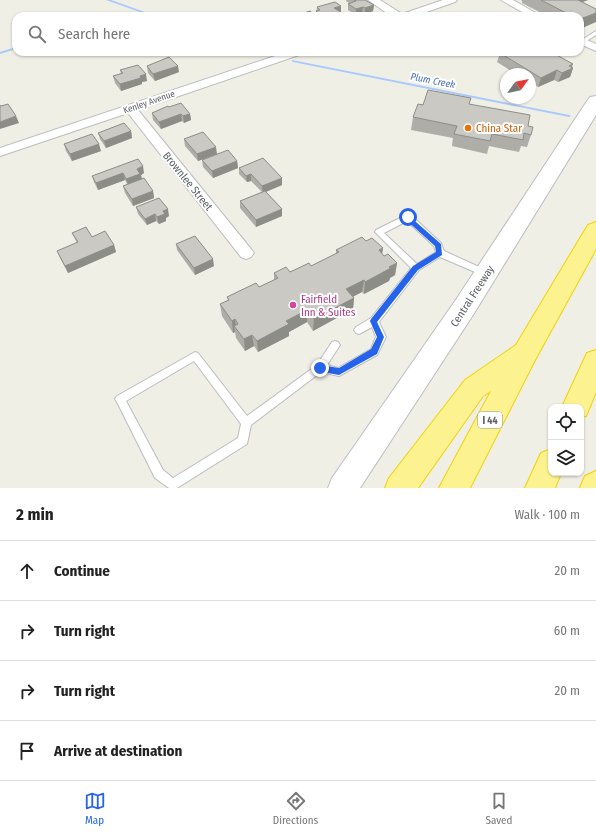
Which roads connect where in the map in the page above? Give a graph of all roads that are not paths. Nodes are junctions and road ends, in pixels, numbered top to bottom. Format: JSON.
{"nodes":[{"id":1,"x":373,"y":0,"type":"edge"},
{"id":2,"x":452,"y":0,"type":"edge"},
{"id":3,"x":506,"y":0,"type":"edge"},
{"id":4,"x":392,"y":12,"type":"edge"},
{"id":5,"x":417,"y":12,"type":"edge"},
{"id":6,"x":528,"y":12,"type":"edge"},
{"id":7,"x":596,"y":32,"type":"edge"},
{"id":8,"x":584,"y":38,"type":"edge"},
{"id":9,"x":584,"y":42,"type":"edge"},
{"id":10,"x":596,"y":48,"type":"edge"},
{"id":11,"x":286,"y":56,"type":"edge"},
{"id":12,"x":596,"y":101,"type":"edge"},
{"id":13,"x":130,"y":108,"type":"junction"},
{"id":14,"x":0,"y":152,"type":"edge"},
{"id":15,"x":596,"y":230,"type":"edge"},
{"id":16,"x":246,"y":253,"type":"dead end"},
{"id":17,"x":440,"y":253,"type":"junction"},
{"id":18,"x":416,"y":268,"type":"junction"},
{"id":19,"x":486,"y":274,"type":"junction"},
{"id":20,"x":374,"y":321,"type":"junction"},
{"id":21,"x":359,"y":330,"type":"dead end"},
{"id":22,"x":335,"y":345,"type":"dead end"},
{"id":23,"x":526,"y":352,"type":"junction"},
{"id":24,"x":596,"y":361,"type":"edge"},
{"id":25,"x":320,"y":368,"type":"junction"},
{"id":26,"x":577,"y":404,"type":"edge"},
{"id":27,"x":246,"y":423,"type":"junction"},
{"id":28,"x":548,"y":470,"type":"edge"},
{"id":29,"x":175,"y":486,"type":"edge"},
{"id":30,"x":343,"y":488,"type":"edge"},
{"id":31,"x":400,"y":488,"type":"edge"},
{"id":32,"x":454,"y":488,"type":"edge"},
{"id":33,"x":540,"y":488,"type":"edge"}],
"edges":[{"from":1,"to":4,"type":"street"},
{"from":2,"to":5,"type":"street"},
{"from":3,"to":6,"type":"street"},
{"from":7,"to":8,"type":"lane"},
{"from":9,"to":10,"type":"street"},
{"from":11,"to":13,"type":"street","name":"Kenley Avenue"},
{"from":12,"to":19,"type":"main road","name":"Central Freeway"},
{"from":13,"to":14,"type":"street","name":"Kenley Avenue"},
{"from":13,"to":16,"type":"street","name":"Brownlee Street"},
{"from":15,"to":23,"type":"highway","number":"I 44"},
{"from":17,"to":18,"type":"lane"},
{"from":17,"to":18,"type":"lane"},
{"from":17,"to":19,"type":"lane"},
{"from":18,"to":20,"type":"lane"},
{"from":19,"to":30,"type":"main road","name":"Central Freeway"},
{"from":20,"to":21,"type":"lane"},
{"from":20,"to":25,"type":"lane"},
{"from":22,"to":25,"type":"lane"},
{"from":23,"to":31,"type":"highway"},
{"from":23,"to":32,"type":"highway","number":"I 44"},
{"from":24,"to":26,"type":"highway"},
{"from":25,"to":27,"type":"lane"},
{"from":27,"to":29,"type":"lane"},
{"from":27,"to":29,"type":"lane"},
{"from":28,"to":33,"type":"highway"}]}
